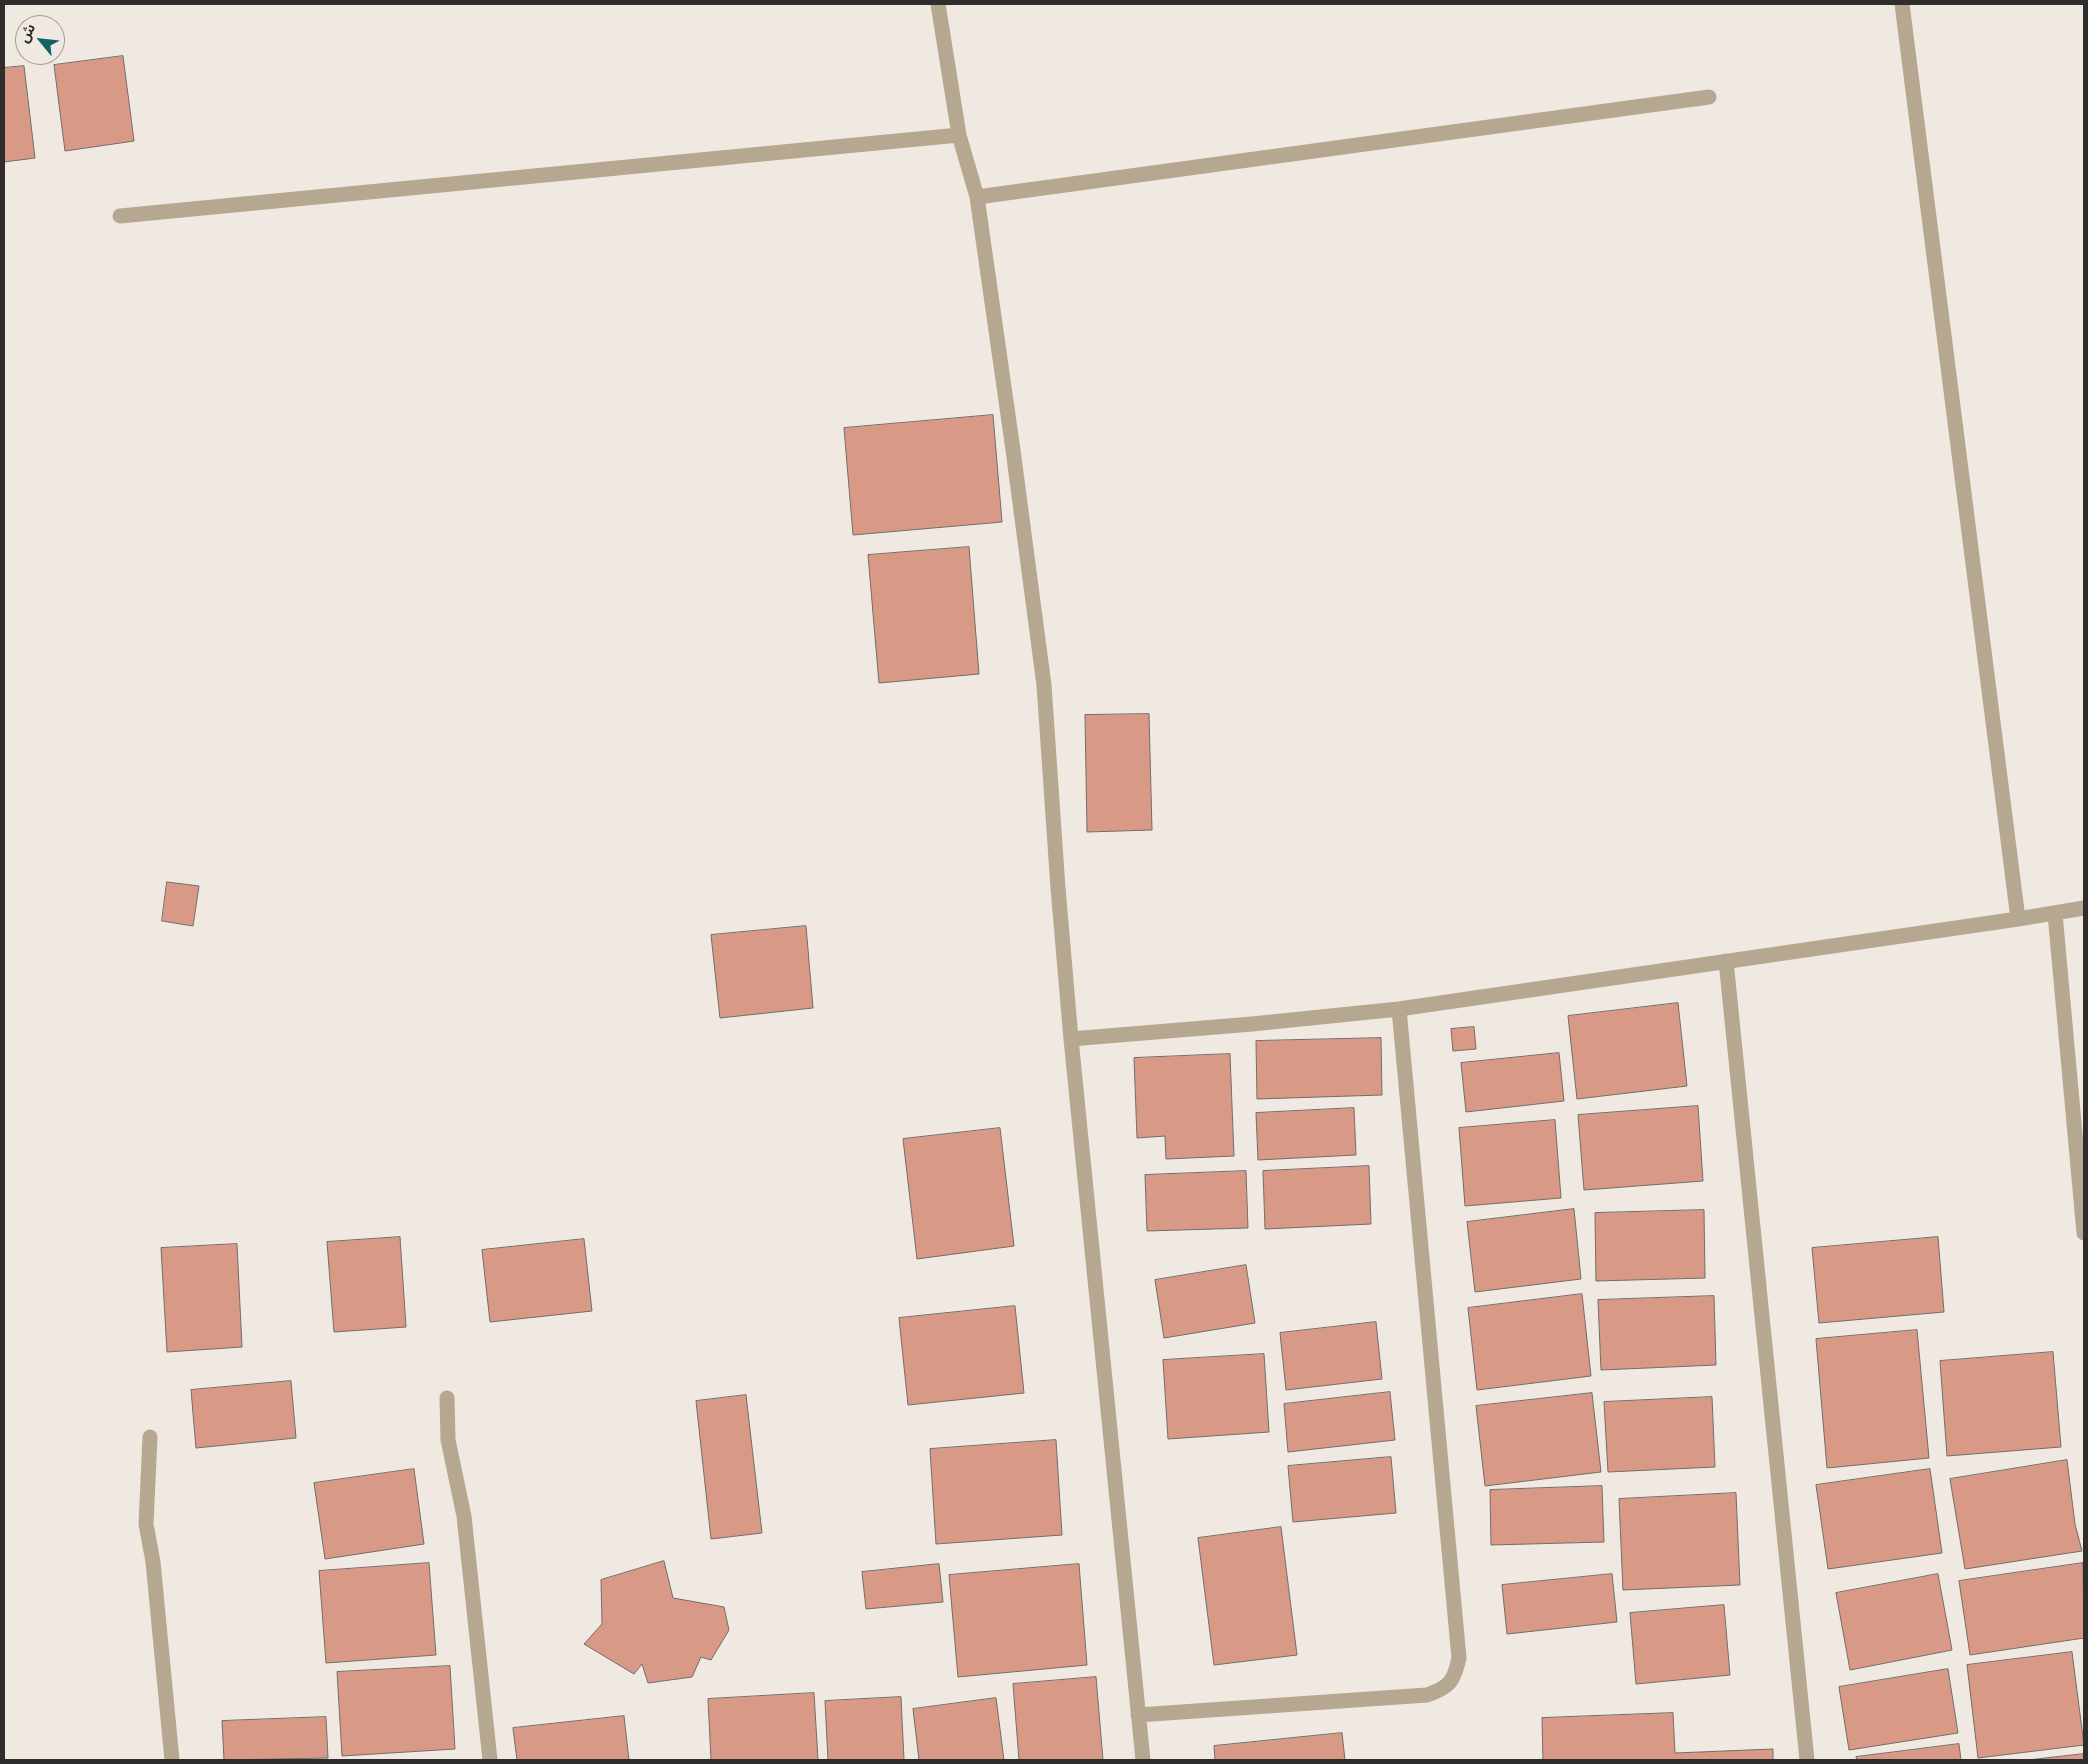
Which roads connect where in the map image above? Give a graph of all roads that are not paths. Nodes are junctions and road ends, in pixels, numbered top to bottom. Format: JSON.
{"nodes":[{"id":1,"x":938,"y":4,"type":"edge"},
{"id":2,"x":1902,"y":4,"type":"edge"},
{"id":3,"x":1709,"y":97,"type":"dead end"},
{"id":4,"x":958,"y":135,"type":"junction"},
{"id":5,"x":977,"y":197,"type":"junction"},
{"id":6,"x":120,"y":216,"type":"dead end"},
{"id":7,"x":2084,"y":908,"type":"edge"},
{"id":8,"x":2054,"y":914,"type":"junction"},
{"id":9,"x":2018,"y":919,"type":"junction"},
{"id":10,"x":1726,"y":961,"type":"junction"},
{"id":11,"x":1399,"y":1009,"type":"junction"},
{"id":12,"x":1072,"y":1039,"type":"junction"},
{"id":13,"x":2084,"y":1232,"type":"edge"},
{"id":14,"x":447,"y":1398,"type":"dead end"},
{"id":15,"x":150,"y":1437,"type":"dead end"},
{"id":16,"x":1138,"y":1715,"type":"junction"},
{"id":17,"x":172,"y":1760,"type":"edge"},
{"id":18,"x":490,"y":1760,"type":"edge"},
{"id":19,"x":1143,"y":1760,"type":"edge"},
{"id":20,"x":1807,"y":1760,"type":"edge"}],
"edges":[{"from":1,"to":4,"type":"street"},
{"from":2,"to":9,"type":"street"},
{"from":3,"to":5,"type":"street"},
{"from":4,"to":5,"type":"street"},
{"from":4,"to":6,"type":"street"},
{"from":5,"to":12,"type":"street"},
{"from":7,"to":8,"type":"street"},
{"from":8,"to":9,"type":"street"},
{"from":8,"to":13,"type":"street"},
{"from":9,"to":10,"type":"street"},
{"from":10,"to":11,"type":"street"},
{"from":10,"to":20,"type":"street"},
{"from":11,"to":12,"type":"street"},
{"from":11,"to":16,"type":"street"},
{"from":12,"to":16,"type":"street"},
{"from":14,"to":18,"type":"street"},
{"from":15,"to":17,"type":"street"},
{"from":16,"to":19,"type":"street"}]}
